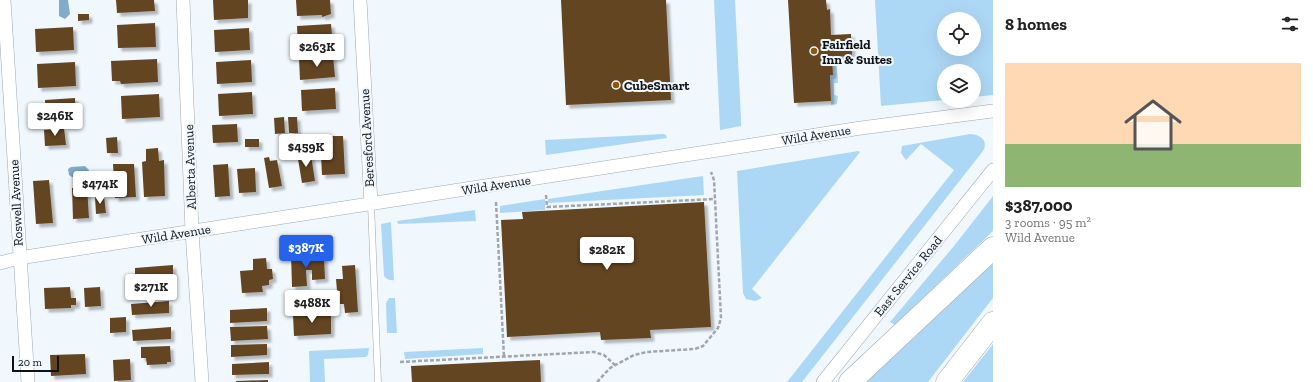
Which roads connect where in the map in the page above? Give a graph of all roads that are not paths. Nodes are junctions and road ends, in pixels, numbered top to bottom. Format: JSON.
{"nodes":[{"id":1,"x":4,"y":0,"type":"edge"},
{"id":2,"x":183,"y":0,"type":"edge"},
{"id":3,"x":360,"y":0,"type":"edge"},
{"id":4,"x":993,"y":111,"type":"edge"},
{"id":5,"x":993,"y":170,"type":"edge"},
{"id":6,"x":371,"y":204,"type":"junction"},
{"id":7,"x":192,"y":231,"type":"junction"},
{"id":8,"x":993,"y":248,"type":"edge"},
{"id":9,"x":19,"y":258,"type":"junction"},
{"id":10,"x":0,"y":263,"type":"edge"},
{"id":11,"x":993,"y":323,"type":"edge"},
{"id":12,"x":28,"y":382,"type":"edge"},
{"id":13,"x":202,"y":382,"type":"edge"},
{"id":14,"x":378,"y":382,"type":"edge"},
{"id":15,"x":823,"y":382,"type":"edge"},
{"id":16,"x":850,"y":382,"type":"edge"},
{"id":17,"x":947,"y":382,"type":"edge"}],
"edges":[{"from":1,"to":9,"type":"street","name":"Roswell Avenue"},
{"from":2,"to":7,"type":"street","name":"Alberta Avenue"},
{"from":3,"to":6,"type":"street","name":"Beresford Avenue"},
{"from":4,"to":6,"type":"street","name":"Wild Avenue"},
{"from":5,"to":15,"type":"street","name":"East Service Road"},
{"from":6,"to":7,"type":"street","name":"Wild Avenue"},
{"from":6,"to":14,"type":"lane"},
{"from":7,"to":9,"type":"street","name":"Wild Avenue"},
{"from":7,"to":13,"type":"street","name":"Alberta Avenue"},
{"from":8,"to":16,"type":"highway"},
{"from":9,"to":10,"type":"street","name":"Wild Avenue"},
{"from":9,"to":12,"type":"street","name":"Roswell Avenue"},
{"from":11,"to":17,"type":"highway"}]}
